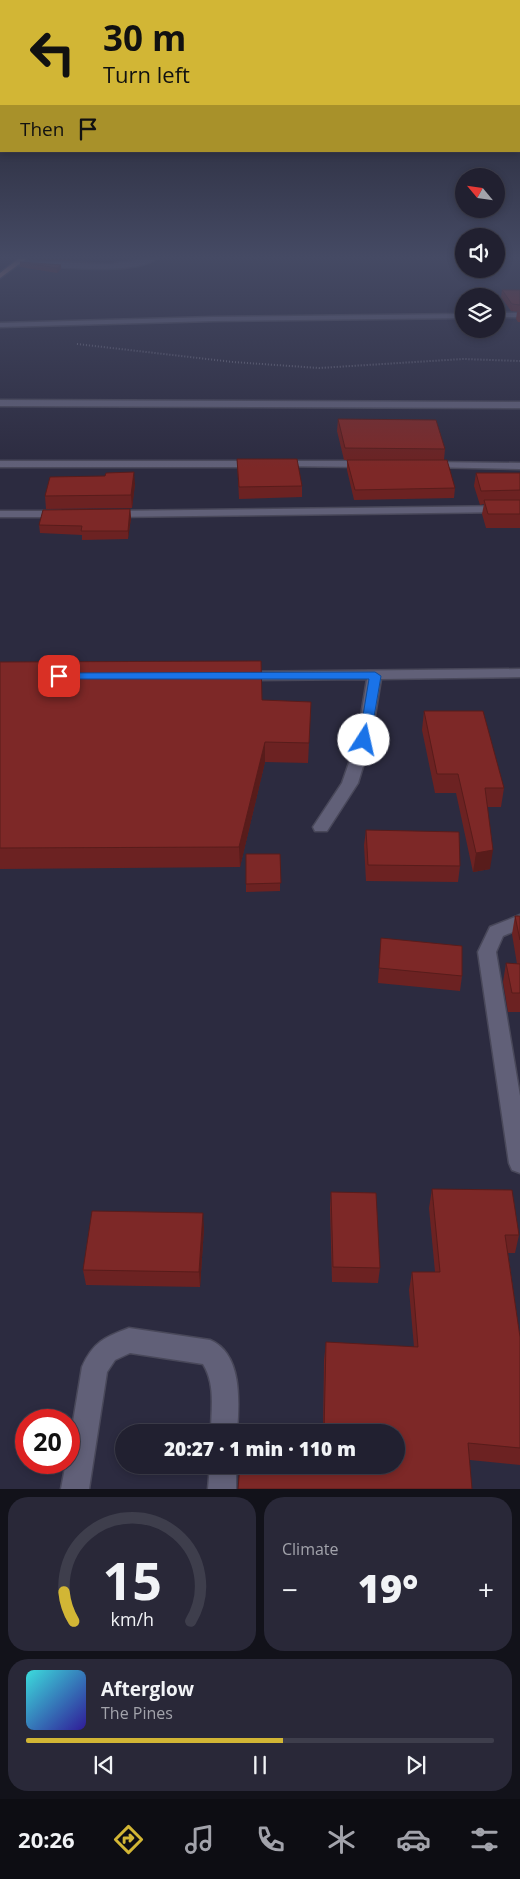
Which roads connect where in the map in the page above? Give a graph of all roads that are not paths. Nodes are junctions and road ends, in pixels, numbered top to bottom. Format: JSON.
{"nodes":[{"id":1,"x":0,"y":403,"type":"edge"},
{"id":2,"x":520,"y":405,"type":"edge"},
{"id":3,"x":0,"y":464,"type":"edge"},
{"id":4,"x":382,"y":465,"type":"edge"},
{"id":5,"x":421,"y":465,"type":"edge"},
{"id":6,"x":520,"y":466,"type":"edge"},
{"id":7,"x":520,"y":509,"type":"edge"},
{"id":8,"x":0,"y":514,"type":"edge"},
{"id":9,"x":72,"y":514,"type":"edge"},
{"id":10,"x":102,"y":514,"type":"edge"},
{"id":11,"x":520,"y":674,"type":"edge"},
{"id":12,"x":227,"y":676,"type":"edge"},
{"id":13,"x":375,"y":676,"type":"junction"},
{"id":14,"x":321,"y":827,"type":"dead end"},
{"id":15,"x":520,"y":922,"type":"edge"},
{"id":16,"x":520,"y":1163,"type":"edge"},
{"id":17,"x":224,"y":1424,"type":"edge"},
{"id":18,"x":222,"y":1474,"type":"edge"},
{"id":19,"x":75,"y":1489,"type":"edge"},
{"id":20,"x":222,"y":1489,"type":"edge"}],
"edges":[{"from":1,"to":2,"type":"street"},
{"from":3,"to":4,"type":"street"},
{"from":5,"to":6,"type":"street"},
{"from":7,"to":10,"type":"street"},
{"from":8,"to":9,"type":"street"},
{"from":11,"to":13,"type":"street"},
{"from":12,"to":13,"type":"street"},
{"from":13,"to":14,"type":"street"},
{"from":15,"to":16,"type":"street"},
{"from":17,"to":19,"type":"street"},
{"from":18,"to":20,"type":"street"}]}
